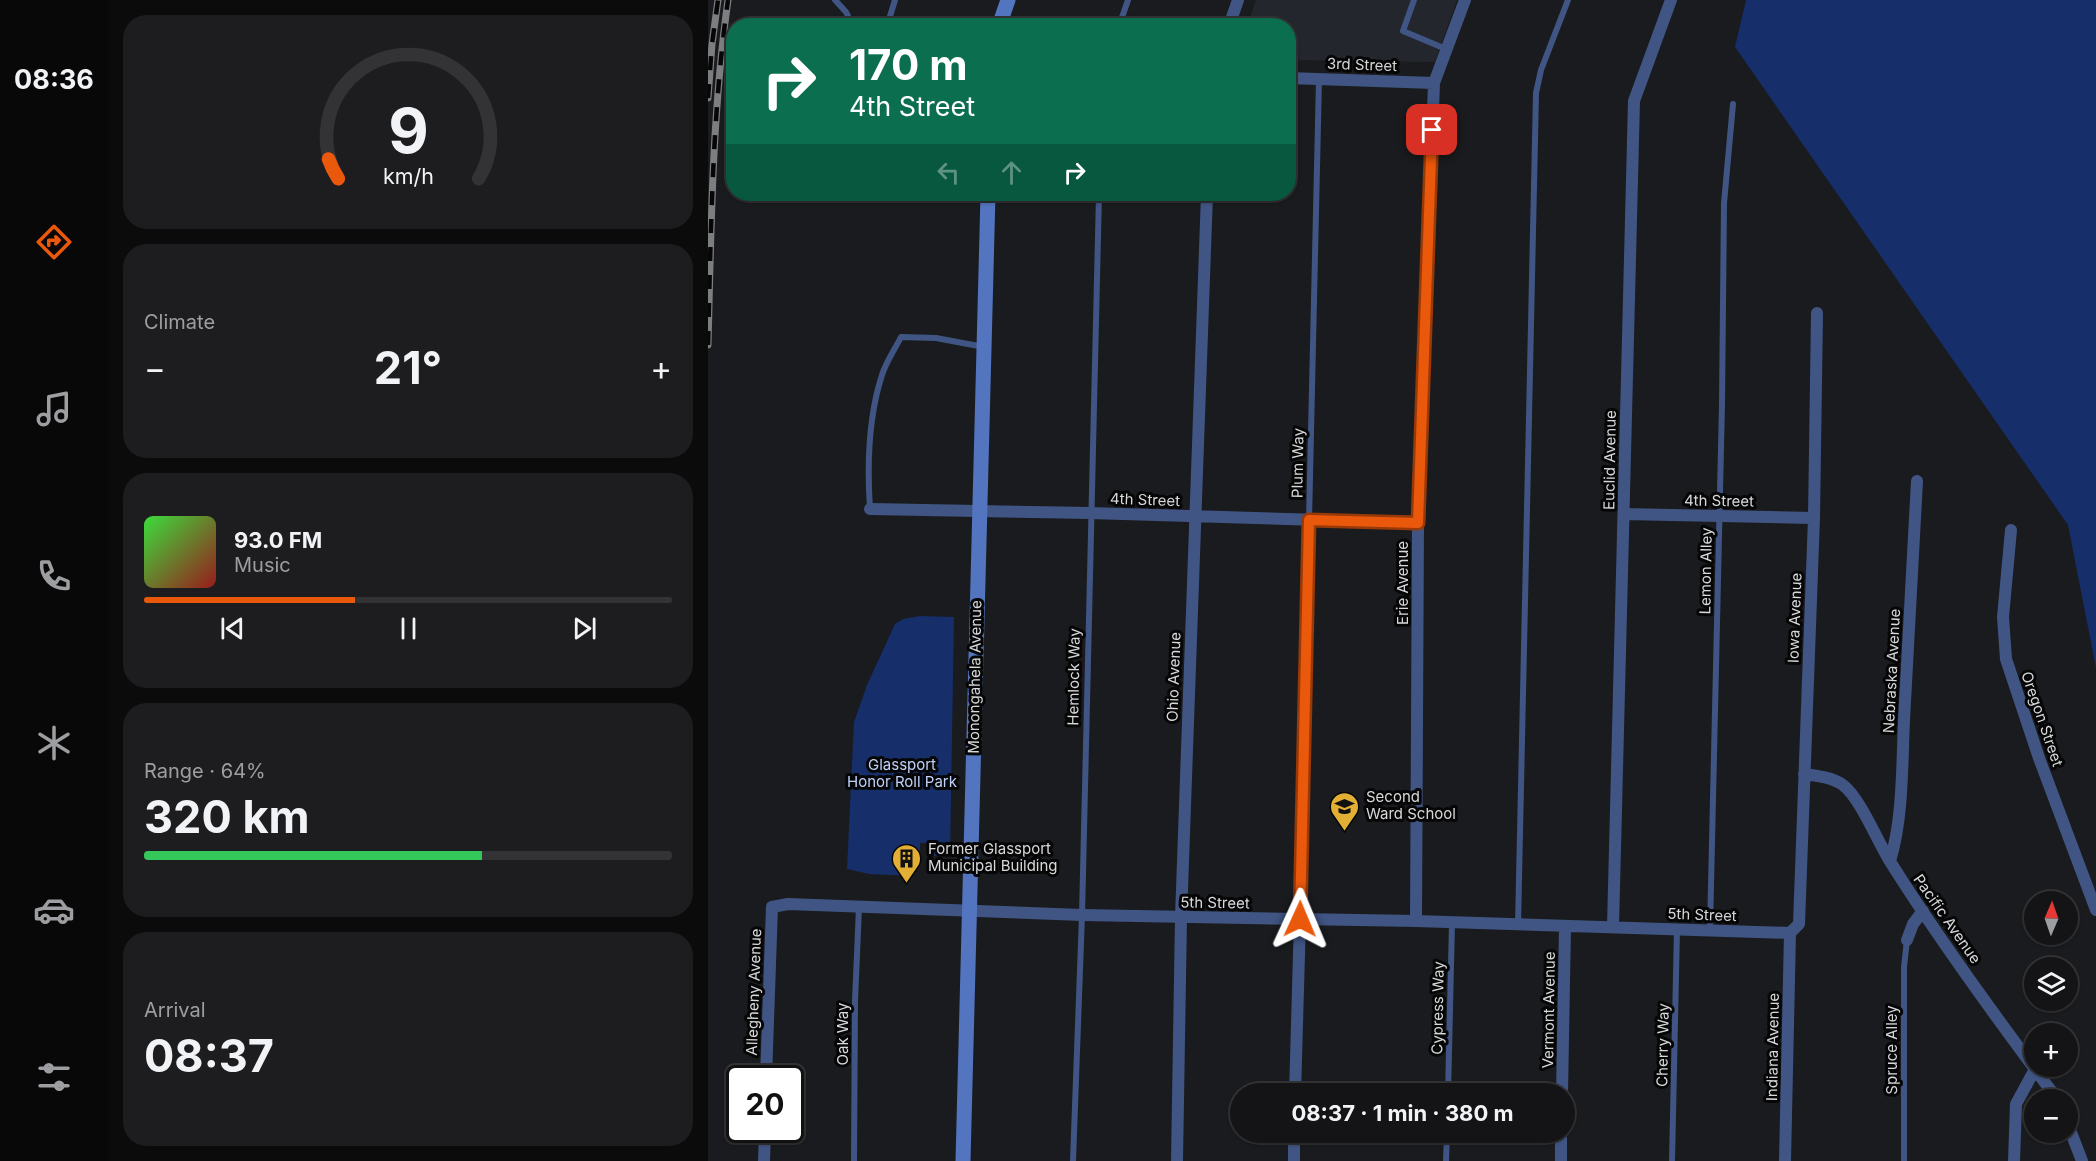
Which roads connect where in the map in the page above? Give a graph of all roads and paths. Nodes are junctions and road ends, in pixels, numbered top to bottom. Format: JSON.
{"nodes":[{"id":1,"x":835,"y":0,"type":"edge"},
{"id":2,"x":895,"y":0,"type":"edge"},
{"id":3,"x":1008,"y":0,"type":"edge"},
{"id":4,"x":1128,"y":0,"type":"edge"},
{"id":5,"x":1238,"y":0,"type":"edge"},
{"id":6,"x":1414,"y":0,"type":"edge"},
{"id":7,"x":1465,"y":0,"type":"edge"},
{"id":8,"x":1568,"y":0,"type":"edge"},
{"id":9,"x":1671,"y":0,"type":"edge"},
{"id":10,"x":849,"y":18,"type":"edge"},
{"id":11,"x":889,"y":18,"type":"edge"},
{"id":12,"x":1002,"y":18,"type":"edge"},
{"id":13,"x":1122,"y":18,"type":"edge"},
{"id":14,"x":1232,"y":18,"type":"edge"},
{"id":15,"x":1446,"y":50,"type":"junction"},
{"id":16,"x":1296,"y":78,"type":"edge"},
{"id":17,"x":1319,"y":79,"type":"junction"},
{"id":18,"x":1434,"y":83,"type":"junction"},
{"id":19,"x":1733,"y":104,"type":"dead end"},
{"id":20,"x":988,"y":201,"type":"edge"},
{"id":21,"x":1099,"y":201,"type":"edge"},
{"id":22,"x":1207,"y":201,"type":"edge"},
{"id":23,"x":1817,"y":313,"type":"dead end"},
{"id":24,"x":984,"y":348,"type":"junction"},
{"id":25,"x":1917,"y":482,"type":"dead end"},
{"id":26,"x":870,"y":509,"type":"joint"},
{"id":27,"x":979,"y":511,"type":"junction"},
{"id":28,"x":1090,"y":513,"type":"junction"},
{"id":29,"x":1624,"y":514,"type":"junction"},
{"id":30,"x":1195,"y":516,"type":"junction"},
{"id":31,"x":1719,"y":516,"type":"junction"},
{"id":32,"x":1814,"y":518,"type":"junction"},
{"id":33,"x":1309,"y":520,"type":"junction"},
{"id":34,"x":1418,"y":523,"type":"junction"},
{"id":35,"x":2011,"y":530,"type":"dead end"},
{"id":36,"x":1804,"y":774,"type":"junction"},
{"id":37,"x":1890,"y":861,"type":"junction"},
{"id":38,"x":859,"y":906,"type":"junction"},
{"id":39,"x":772,"y":907,"type":"joint"},
{"id":40,"x":969,"y":909,"type":"junction"},
{"id":41,"x":2096,"y":910,"type":"edge"},
{"id":42,"x":1923,"y":911,"type":"junction"},
{"id":43,"x":1082,"y":915,"type":"junction"},
{"id":44,"x":1181,"y":917,"type":"junction"},
{"id":45,"x":1300,"y":919,"type":"junction"},
{"id":46,"x":1416,"y":921,"type":"junction"},
{"id":47,"x":1452,"y":923,"type":"junction"},
{"id":48,"x":1518,"y":926,"type":"junction"},
{"id":49,"x":1565,"y":927,"type":"junction"},
{"id":50,"x":1613,"y":927,"type":"junction"},
{"id":51,"x":1677,"y":929,"type":"junction"},
{"id":52,"x":1795,"y":929,"type":"junction"},
{"id":53,"x":1710,"y":930,"type":"junction"},
{"id":54,"x":1907,"y":940,"type":"joint"},
{"id":55,"x":2024,"y":1053,"type":"edge"},
{"id":56,"x":766,"y":1065,"type":"edge"},
{"id":57,"x":2031,"y":1077,"type":"edge"},
{"id":58,"x":1295,"y":1083,"type":"edge"},
{"id":59,"x":1448,"y":1083,"type":"edge"},
{"id":60,"x":1562,"y":1083,"type":"edge"},
{"id":61,"x":765,"y":1143,"type":"edge"},
{"id":62,"x":1294,"y":1143,"type":"edge"},
{"id":63,"x":1447,"y":1143,"type":"edge"},
{"id":64,"x":1561,"y":1143,"type":"edge"},
{"id":65,"x":2075,"y":1143,"type":"edge"},
{"id":66,"x":764,"y":1161,"type":"edge"},
{"id":67,"x":854,"y":1161,"type":"edge"},
{"id":68,"x":963,"y":1161,"type":"edge"},
{"id":69,"x":1072,"y":1161,"type":"edge"},
{"id":70,"x":1177,"y":1161,"type":"edge"},
{"id":71,"x":1294,"y":1161,"type":"edge"},
{"id":72,"x":1446,"y":1161,"type":"edge"},
{"id":73,"x":1561,"y":1161,"type":"edge"},
{"id":74,"x":1672,"y":1161,"type":"edge"},
{"id":75,"x":1785,"y":1161,"type":"edge"},
{"id":76,"x":1904,"y":1161,"type":"edge"},
{"id":77,"x":2014,"y":1161,"type":"edge"},
{"id":78,"x":2082,"y":1161,"type":"edge"}],
"edges":[{"from":1,"to":10,"type":"lane"},
{"from":2,"to":11,"type":"lane"},
{"from":3,"to":12,"type":"main road"},
{"from":4,"to":13,"type":"lane"},
{"from":5,"to":14,"type":"street"},
{"from":6,"to":15,"type":"lane"},
{"from":7,"to":15,"type":"street","name":"Erie Avenue"},
{"from":8,"to":48,"type":"lane"},
{"from":9,"to":29,"type":"street","name":"Euclid Avenue"},
{"from":15,"to":18,"type":"street","name":"Erie Avenue"},
{"from":16,"to":17,"type":"street","name":"3rd Street"},
{"from":17,"to":18,"type":"street","name":"3rd Street"},
{"from":17,"to":33,"type":"lane","name":"Plum Way"},
{"from":18,"to":34,"type":"street","name":"Erie Avenue"},
{"from":19,"to":31,"type":"lane","name":"Lemon Alley"},
{"from":20,"to":24,"type":"main road","name":"Monongahela Avenue"},
{"from":21,"to":28,"type":"lane","name":"Hemlock Way"},
{"from":22,"to":30,"type":"street","name":"Ohio Avenue"},
{"from":23,"to":32,"type":"street","name":"Iowa Avenue"},
{"from":24,"to":26,"type":"lane"},
{"from":24,"to":27,"type":"main road","name":"Monongahela Avenue"},
{"from":25,"to":37,"type":"street","name":"Nebraska Avenue"},
{"from":26,"to":27,"type":"street","name":"4th Street"},
{"from":27,"to":28,"type":"street","name":"4th Street"},
{"from":27,"to":40,"type":"main road","name":"Monongahela Avenue"},
{"from":28,"to":30,"type":"street","name":"4th Street"},
{"from":28,"to":43,"type":"lane","name":"Hemlock Way"},
{"from":29,"to":31,"type":"street","name":"4th Street"},
{"from":29,"to":50,"type":"street","name":"Euclid Avenue"},
{"from":30,"to":33,"type":"street","name":"4th Street"},
{"from":30,"to":44,"type":"street","name":"Ohio Avenue"},
{"from":31,"to":32,"type":"street","name":"4th Street"},
{"from":31,"to":53,"type":"lane","name":"Lemon Alley"},
{"from":32,"to":36,"type":"street","name":"Iowa Avenue"},
{"from":33,"to":34,"type":"street","name":"4th Street"},
{"from":33,"to":45,"type":"lane","name":"Plum Way"},
{"from":34,"to":46,"type":"street","name":"Erie Avenue"},
{"from":35,"to":41,"type":"street","name":"Oregon Street"},
{"from":36,"to":37,"type":"street","name":"Pacific Avenue"},
{"from":36,"to":52,"type":"street","name":"Iowa Avenue"},
{"from":37,"to":42,"type":"street","name":"Pacific Avenue"},
{"from":38,"to":39,"type":"street","name":"5th Street"},
{"from":38,"to":40,"type":"street","name":"5th Street"},
{"from":38,"to":67,"type":"lane","name":"Oak Way"},
{"from":39,"to":56,"type":"street","name":"Allegheny Avenue"},
{"from":40,"to":43,"type":"street","name":"5th Street"},
{"from":40,"to":68,"type":"main road","name":"Monongahela Avenue"},
{"from":42,"to":54,"type":"street"},
{"from":42,"to":55,"type":"street","name":"Pacific Avenue"},
{"from":43,"to":44,"type":"street","name":"5th Street"},
{"from":43,"to":69,"type":"lane","name":"Hemlock Way"},
{"from":44,"to":45,"type":"street","name":"5th Street"},
{"from":44,"to":70,"type":"street","name":"Ohio Avenue"},
{"from":45,"to":46,"type":"street","name":"5th Street"},
{"from":45,"to":58,"type":"street"},
{"from":46,"to":47,"type":"street","name":"5th Street"},
{"from":47,"to":48,"type":"street","name":"5th Street"},
{"from":47,"to":59,"type":"lane","name":"Cypress Way"},
{"from":48,"to":49,"type":"street","name":"5th Street"},
{"from":49,"to":50,"type":"street","name":"5th Street"},
{"from":49,"to":60,"type":"street","name":"Vermont Avenue"},
{"from":50,"to":51,"type":"street","name":"5th Street"},
{"from":51,"to":53,"type":"street","name":"5th Street"},
{"from":51,"to":74,"type":"lane","name":"Cherry Way"},
{"from":52,"to":53,"type":"street","name":"5th Street"},
{"from":52,"to":75,"type":"street","name":"Indiana Avenue"},
{"from":54,"to":76,"type":"lane","name":"Spruce Alley"},
{"from":57,"to":77,"type":"street"},
{"from":61,"to":66,"type":"street"},
{"from":62,"to":71,"type":"street"},
{"from":63,"to":72,"type":"lane"},
{"from":64,"to":73,"type":"street"},
{"from":65,"to":78,"type":"street"}]}
